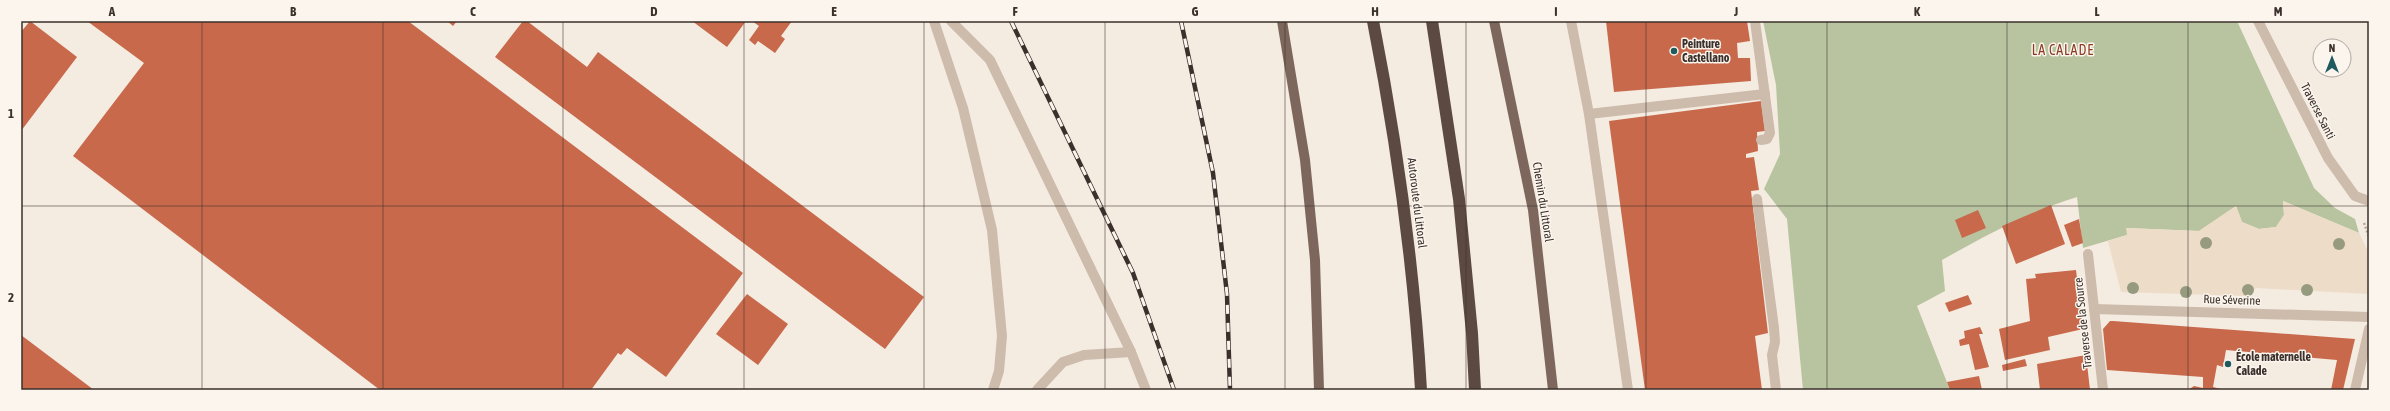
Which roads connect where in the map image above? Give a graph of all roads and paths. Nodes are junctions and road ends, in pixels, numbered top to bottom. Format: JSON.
{"nodes":[{"id":1,"x":934,"y":21,"type":"edge"},
{"id":2,"x":951,"y":21,"type":"edge"},
{"id":3,"x":1282,"y":21,"type":"edge"},
{"id":4,"x":1373,"y":21,"type":"edge"},
{"id":5,"x":1432,"y":21,"type":"edge"},
{"id":6,"x":1494,"y":21,"type":"edge"},
{"id":7,"x":1571,"y":21,"type":"edge"},
{"id":8,"x":1755,"y":21,"type":"edge"},
{"id":9,"x":2258,"y":21,"type":"edge"},
{"id":10,"x":1765,"y":94,"type":"junction"},
{"id":11,"x":1589,"y":114,"type":"junction"},
{"id":12,"x":1761,"y":140,"type":"dead end"},
{"id":13,"x":1757,"y":199,"type":"dead end"},
{"id":14,"x":2369,"y":201,"type":"edge"},
{"id":15,"x":2088,"y":254,"type":"dead end"},
{"id":16,"x":2094,"y":309,"type":"junction"},
{"id":17,"x":2369,"y":317,"type":"edge"},
{"id":18,"x":2369,"y":329,"type":"edge"},
{"id":19,"x":1131,"y":352,"type":"junction"},
{"id":20,"x":993,"y":390,"type":"edge"},
{"id":21,"x":1037,"y":390,"type":"edge"},
{"id":22,"x":1146,"y":390,"type":"edge"},
{"id":23,"x":1319,"y":390,"type":"edge"},
{"id":24,"x":1421,"y":390,"type":"edge"},
{"id":25,"x":1475,"y":390,"type":"edge"},
{"id":26,"x":1553,"y":390,"type":"edge"},
{"id":27,"x":1628,"y":390,"type":"edge"},
{"id":28,"x":1776,"y":390,"type":"edge"},
{"id":29,"x":2103,"y":390,"type":"edge"},
{"id":30,"x":2355,"y":390,"type":"edge"}],
"edges":[{"from":1,"to":20,"type":"street"},
{"from":2,"to":19,"type":"street"},
{"from":3,"to":23,"type":"main road"},
{"from":4,"to":24,"type":"highway","name":"Autoroute du Littoral"},
{"from":5,"to":25,"type":"highway"},
{"from":6,"to":26,"type":"main road","name":"Chemin du Littoral"},
{"from":7,"to":11,"type":"street"},
{"from":8,"to":10,"type":"street"},
{"from":9,"to":14,"type":"street","name":"Traverse Santi"},
{"from":10,"to":11,"type":"street"},
{"from":10,"to":12,"type":"street"},
{"from":11,"to":27,"type":"street"},
{"from":13,"to":28,"type":"street"},
{"from":15,"to":16,"type":"street","name":"Traverse de la Source"},
{"from":16,"to":17,"type":"street","name":"Rue Séverine"},
{"from":16,"to":29,"type":"street","name":"Traverse de la Source"},
{"from":18,"to":30,"type":"street"},
{"from":19,"to":21,"type":"street"},
{"from":19,"to":22,"type":"street"}]}
